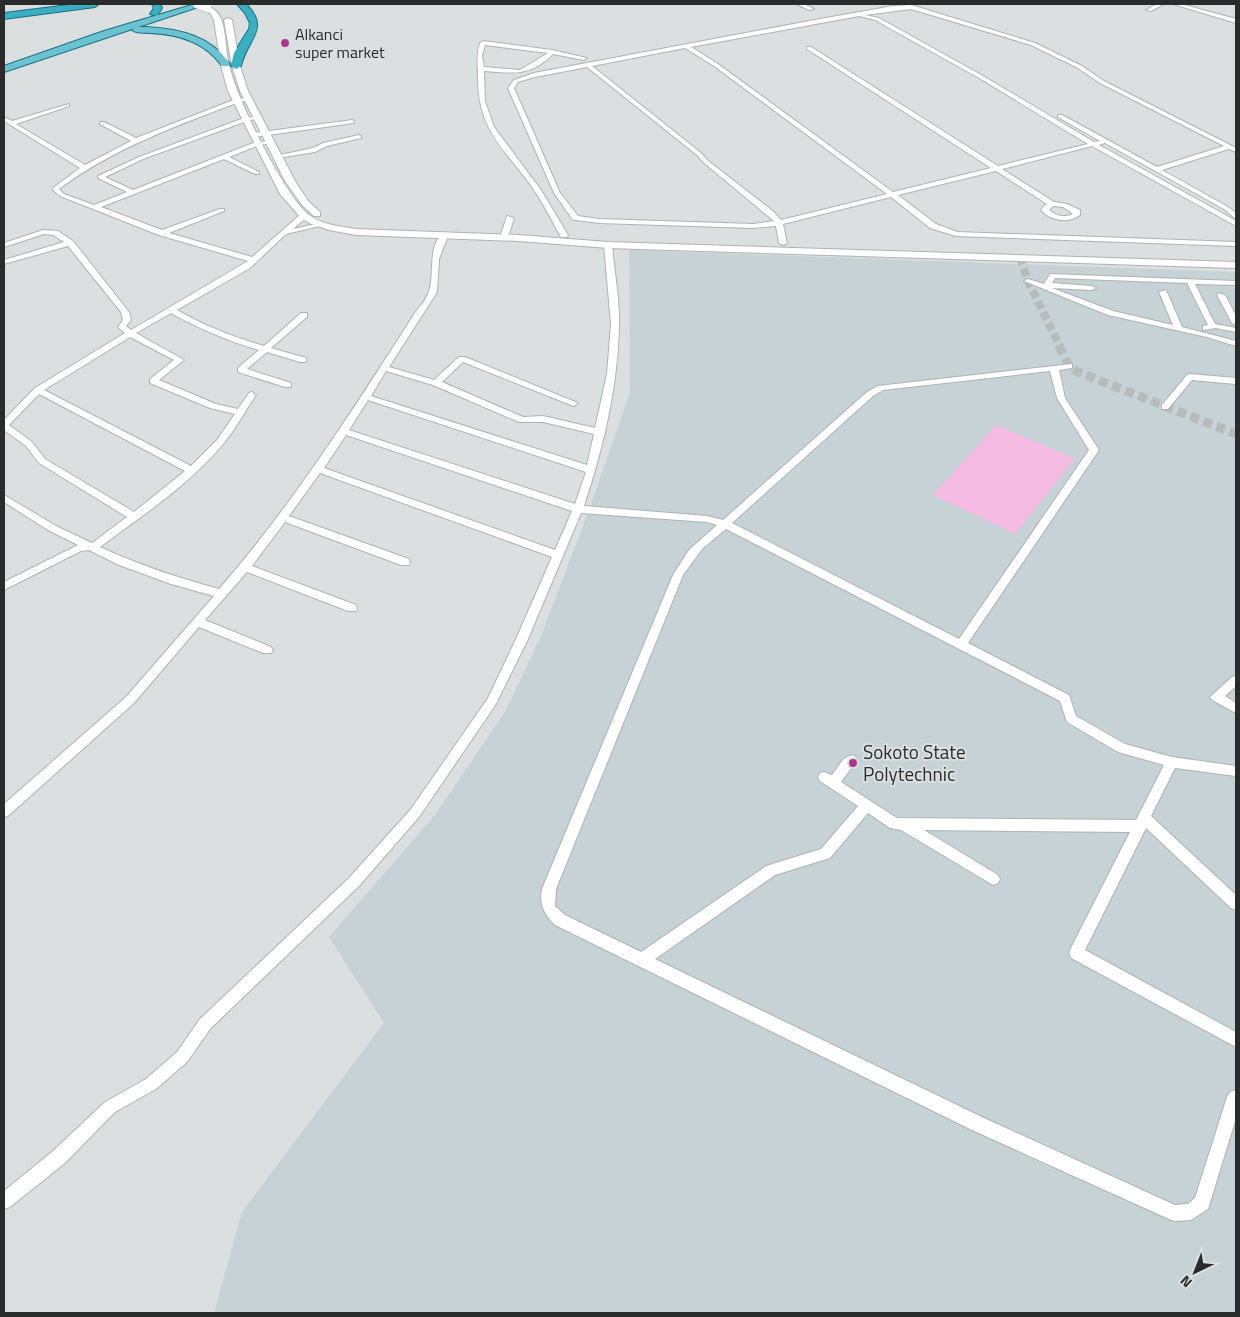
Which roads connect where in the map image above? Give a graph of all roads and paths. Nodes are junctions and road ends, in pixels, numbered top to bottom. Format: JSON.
{"nodes":[{"id":1,"x":72,"y":4,"type":"edge"},
{"id":2,"x":95,"y":4,"type":"edge"},
{"id":3,"x":156,"y":4,"type":"edge"},
{"id":4,"x":191,"y":4,"type":"edge"},
{"id":5,"x":197,"y":4,"type":"edge"},
{"id":6,"x":241,"y":4,"type":"edge"},
{"id":7,"x":800,"y":4,"type":"edge"},
{"id":8,"x":1161,"y":4,"type":"edge"},
{"id":9,"x":1176,"y":4,"type":"edge"},
{"id":10,"x":1198,"y":4,"type":"edge"},
{"id":11,"x":208,"y":6,"type":"edge"},
{"id":12,"x":1192,"y":8,"type":"junction"},
{"id":13,"x":811,"y":10,"type":"dead end"},
{"id":14,"x":1149,"y":10,"type":"dead end"},
{"id":15,"x":154,"y":14,"type":"junction"},
{"id":16,"x":859,"y":14,"type":"junction"},
{"id":17,"x":4,"y":15,"type":"edge"},
{"id":18,"x":1235,"y":20,"type":"edge"},
{"id":19,"x":81,"y":42,"type":"junction"},
{"id":20,"x":687,"y":47,"type":"junction"},
{"id":21,"x":808,"y":48,"type":"dead end"},
{"id":22,"x":552,"y":52,"type":"junction"},
{"id":23,"x":584,"y":58,"type":"dead end"},
{"id":24,"x":225,"y":64,"type":"junction"},
{"id":25,"x":236,"y":66,"type":"junction"},
{"id":26,"x":589,"y":66,"type":"junction"},
{"id":27,"x":4,"y":68,"type":"edge"},
{"id":28,"x":481,"y":69,"type":"junction"},
{"id":29,"x":981,"y":76,"type":"junction"},
{"id":30,"x":1011,"y":85,"type":"dead end"},
{"id":31,"x":1027,"y":95,"type":"dead end"},
{"id":32,"x":248,"y":99,"type":"junction"},
{"id":33,"x":238,"y":100,"type":"junction"},
{"id":34,"x":67,"y":105,"type":"dead end"},
{"id":35,"x":257,"y":117,"type":"junction"},
{"id":36,"x":4,"y":119,"type":"edge"},
{"id":37,"x":246,"y":119,"type":"junction"},
{"id":38,"x":352,"y":122,"type":"dead end"},
{"id":39,"x":102,"y":123,"type":"dead end"},
{"id":40,"x":12,"y":124,"type":"junction"},
{"id":41,"x":358,"y":137,"type":"dead end"},
{"id":42,"x":268,"y":138,"type":"junction"},
{"id":43,"x":256,"y":139,"type":"junction"},
{"id":44,"x":136,"y":141,"type":"junction"},
{"id":45,"x":1106,"y":141,"type":"junction"},
{"id":46,"x":1093,"y":144,"type":"junction"},
{"id":47,"x":1234,"y":148,"type":"edge"},
{"id":48,"x":223,"y":156,"type":"junction"},
{"id":49,"x":278,"y":156,"type":"junction"},
{"id":50,"x":84,"y":167,"type":"junction"},
{"id":51,"x":995,"y":169,"type":"junction"},
{"id":52,"x":1157,"y":169,"type":"junction"},
{"id":53,"x":257,"y":173,"type":"dead end"},
{"id":54,"x":132,"y":192,"type":"junction"},
{"id":55,"x":890,"y":195,"type":"junction"},
{"id":56,"x":1052,"y":204,"type":"dead end"},
{"id":57,"x":95,"y":207,"type":"junction"},
{"id":58,"x":222,"y":210,"type":"dead end"},
{"id":59,"x":304,"y":216,"type":"junction"},
{"id":60,"x":1236,"y":216,"type":"edge"},
{"id":61,"x":510,"y":218,"type":"dead end"},
{"id":62,"x":779,"y":223,"type":"junction"},
{"id":63,"x":1236,"y":224,"type":"edge"},
{"id":64,"x":320,"y":225,"type":"junction"},
{"id":65,"x":285,"y":232,"type":"junction"},
{"id":66,"x":162,"y":233,"type":"junction"},
{"id":67,"x":505,"y":234,"type":"junction"},
{"id":68,"x":564,"y":235,"type":"junction"},
{"id":69,"x":444,"y":236,"type":"junction"},
{"id":70,"x":70,"y":243,"type":"junction"},
{"id":71,"x":783,"y":244,"type":"junction"},
{"id":72,"x":1236,"y":244,"type":"edge"},
{"id":73,"x":4,"y":245,"type":"edge"},
{"id":74,"x":608,"y":245,"type":"junction"},
{"id":75,"x":1078,"y":259,"type":"junction"},
{"id":76,"x":254,"y":260,"type":"junction"},
{"id":77,"x":4,"y":262,"type":"edge"},
{"id":78,"x":1236,"y":265,"type":"edge"},
{"id":79,"x":1028,"y":281,"type":"dead end"},
{"id":80,"x":1190,"y":281,"type":"junction"},
{"id":81,"x":1236,"y":283,"type":"edge"},
{"id":82,"x":1046,"y":286,"type":"junction"},
{"id":83,"x":1092,"y":288,"type":"dead end"},
{"id":84,"x":1164,"y":292,"type":"dead end"},
{"id":85,"x":1221,"y":295,"type":"dead end"},
{"id":86,"x":173,"y":311,"type":"junction"},
{"id":87,"x":304,"y":315,"type":"dead end"},
{"id":88,"x":1236,"y":323,"type":"edge"},
{"id":89,"x":1213,"y":327,"type":"junction"},
{"id":90,"x":1179,"y":328,"type":"junction"},
{"id":91,"x":1236,"y":330,"type":"edge"},
{"id":92,"x":1198,"y":332,"type":"junction"},
{"id":93,"x":131,"y":334,"type":"junction"},
{"id":94,"x":1236,"y":344,"type":"edge"},
{"id":95,"x":266,"y":349,"type":"junction"},
{"id":96,"x":303,"y":360,"type":"dead end"},
{"id":97,"x":1069,"y":366,"type":"dead end"},
{"id":98,"x":384,"y":368,"type":"junction"},
{"id":99,"x":1054,"y":368,"type":"junction"},
{"id":100,"x":1236,"y":381,"type":"edge"},
{"id":101,"x":436,"y":383,"type":"junction"},
{"id":102,"x":288,"y":385,"type":"dead end"},
{"id":103,"x":38,"y":390,"type":"junction"},
{"id":104,"x":252,"y":394,"type":"dead end"},
{"id":105,"x":366,"y":397,"type":"junction"},
{"id":106,"x":574,"y":403,"type":"dead end"},
{"id":107,"x":1165,"y":407,"type":"dead end"},
{"id":108,"x":239,"y":412,"type":"junction"},
{"id":109,"x":4,"y":426,"type":"edge"},
{"id":110,"x":343,"y":431,"type":"junction"},
{"id":111,"x":599,"y":432,"type":"junction"},
{"id":112,"x":318,"y":469,"type":"junction"},
{"id":113,"x":591,"y":470,"type":"junction"},
{"id":114,"x":192,"y":471,"type":"junction"},
{"id":115,"x":4,"y":498,"type":"edge"},
{"id":116,"x":578,"y":509,"type":"junction"},
{"id":117,"x":135,"y":516,"type":"junction"},
{"id":118,"x":283,"y":518,"type":"junction"},
{"id":119,"x":725,"y":524,"type":"junction"},
{"id":120,"x":94,"y":546,"type":"junction"},
{"id":121,"x":557,"y":555,"type":"junction"},
{"id":122,"x":404,"y":562,"type":"dead end"},
{"id":123,"x":245,"y":567,"type":"junction"},
{"id":124,"x":4,"y":586,"type":"edge"},
{"id":125,"x":222,"y":594,"type":"junction"},
{"id":126,"x":352,"y":608,"type":"dead end"},
{"id":127,"x":198,"y":622,"type":"junction"},
{"id":128,"x":961,"y":645,"type":"junction"},
{"id":129,"x":267,"y":650,"type":"dead end"},
{"id":130,"x":1236,"y":680,"type":"edge"},
{"id":131,"x":1236,"y":708,"type":"edge"},
{"id":132,"x":852,"y":760,"type":"dead end"},
{"id":133,"x":1172,"y":762,"type":"junction"},
{"id":134,"x":1236,"y":771,"type":"edge"},
{"id":135,"x":867,"y":806,"type":"junction"},
{"id":136,"x":4,"y":812,"type":"edge"},
{"id":137,"x":1142,"y":822,"type":"junction"},
{"id":138,"x":902,"y":824,"type":"junction"},
{"id":139,"x":993,"y":879,"type":"dead end"},
{"id":140,"x":1236,"y":904,"type":"edge"},
{"id":141,"x":642,"y":960,"type":"junction"},
{"id":142,"x":1236,"y":1040,"type":"edge"},
{"id":143,"x":1236,"y":1097,"type":"edge"},
{"id":144,"x":4,"y":1201,"type":"edge"}],
"edges":[{"from":1,"to":17,"type":"highway"},
{"from":2,"to":17,"type":"highway"},
{"from":3,"to":15,"type":"highway"},
{"from":4,"to":15,"type":"main road"},
{"from":5,"to":11,"type":"street","bridge":true},
{"from":6,"to":25,"type":"highway"},
{"from":7,"to":13,"type":"street"},
{"from":8,"to":14,"type":"street"},
{"from":9,"to":12,"type":"street"},
{"from":10,"to":12,"type":"street"},
{"from":11,"to":19,"type":"main road"},
{"from":11,"to":24,"type":"street"},
{"from":11,"to":25,"type":"street"},
{"from":12,"to":18,"type":"street"},
{"from":15,"to":27,"type":"main road"},
{"from":16,"to":20,"type":"street"},
{"from":16,"to":29,"type":"street"},
{"from":16,"to":47,"type":"street"},
{"from":19,"to":24,"type":"main road"},
{"from":19,"to":27,"type":"main road"},
{"from":20,"to":26,"type":"street"},
{"from":20,"to":55,"type":"street"},
{"from":21,"to":51,"type":"street"},
{"from":22,"to":23,"type":"street"},
{"from":22,"to":28,"type":"street"},
{"from":22,"to":28,"type":"street"},
{"from":24,"to":33,"type":"street"},
{"from":25,"to":32,"type":"street"},
{"from":26,"to":62,"type":"street"},
{"from":26,"to":62,"type":"street"},
{"from":28,"to":68,"type":"street"},
{"from":29,"to":30,"type":"street"},
{"from":29,"to":46,"type":"street"},
{"from":31,"to":45,"type":"street"},
{"from":32,"to":33,"type":"street"},
{"from":32,"to":35,"type":"street"},
{"from":33,"to":37,"type":"street"},
{"from":33,"to":44,"type":"street"},
{"from":34,"to":40,"type":"street"},
{"from":35,"to":37,"type":"street"},
{"from":35,"to":42,"type":"street"},
{"from":36,"to":40,"type":"street"},
{"from":37,"to":43,"type":"street"},
{"from":37,"to":54,"type":"street"},
{"from":38,"to":42,"type":"street"},
{"from":39,"to":44,"type":"street"},
{"from":40,"to":50,"type":"street"},
{"from":41,"to":49,"type":"street"},
{"from":42,"to":43,"type":"street"},
{"from":42,"to":49,"type":"street"},
{"from":43,"to":48,"type":"street"},
{"from":43,"to":59,"type":"street"},
{"from":44,"to":50,"type":"street"},
{"from":45,"to":46,"type":"street"},
{"from":45,"to":52,"type":"street"},
{"from":46,"to":51,"type":"street"},
{"from":46,"to":63,"type":"street"},
{"from":47,"to":52,"type":"street"},
{"from":48,"to":53,"type":"street"},
{"from":48,"to":54,"type":"street"},
{"from":49,"to":67,"type":"street"},
{"from":50,"to":57,"type":"street"},
{"from":51,"to":55,"type":"street"},
{"from":51,"to":56,"type":"street"},
{"from":52,"to":60,"type":"street"},
{"from":54,"to":57,"type":"street"},
{"from":55,"to":62,"type":"street"},
{"from":55,"to":72,"type":"street"},
{"from":57,"to":66,"type":"street"},
{"from":58,"to":66,"type":"street"},
{"from":59,"to":64,"type":"street"},
{"from":59,"to":65,"type":"street"},
{"from":61,"to":67,"type":"street"},
{"from":62,"to":71,"type":"street"},
{"from":64,"to":65,"type":"street"},
{"from":64,"to":69,"type":"street"},
{"from":65,"to":76,"type":"street"},
{"from":66,"to":76,"type":"street"},
{"from":67,"to":68,"type":"street"},
{"from":68,"to":71,"type":"street"},
{"from":69,"to":74,"type":"street"},
{"from":69,"to":98,"type":"street"},
{"from":70,"to":73,"type":"street"},
{"from":70,"to":77,"type":"street"},
{"from":70,"to":93,"type":"street"},
{"from":71,"to":75,"type":"street"},
{"from":74,"to":75,"type":"street"},
{"from":74,"to":111,"type":"street"},
{"from":75,"to":78,"type":"street"},
{"from":76,"to":86,"type":"street"},
{"from":79,"to":82,"type":"street"},
{"from":80,"to":81,"type":"street"},
{"from":80,"to":82,"type":"street"},
{"from":80,"to":89,"type":"street"},
{"from":82,"to":83,"type":"street"},
{"from":82,"to":90,"type":"street"},
{"from":84,"to":90,"type":"street"},
{"from":85,"to":88,"type":"street"},
{"from":86,"to":93,"type":"street"},
{"from":86,"to":95,"type":"street"},
{"from":87,"to":95,"type":"street"},
{"from":89,"to":91,"type":"street"},
{"from":89,"to":92,"type":"street"},
{"from":90,"to":92,"type":"street"},
{"from":92,"to":94,"type":"street"},
{"from":93,"to":103,"type":"street"},
{"from":93,"to":108,"type":"street"},
{"from":95,"to":96,"type":"street"},
{"from":95,"to":102,"type":"street"},
{"from":97,"to":99,"type":"street"},
{"from":98,"to":101,"type":"street"},
{"from":98,"to":105,"type":"street"},
{"from":99,"to":119,"type":"street"},
{"from":99,"to":128,"type":"street"},
{"from":100,"to":107,"type":"street"},
{"from":101,"to":106,"type":"street"},
{"from":101,"to":111,"type":"street"},
{"from":103,"to":109,"type":"street"},
{"from":103,"to":114,"type":"street"},
{"from":104,"to":108,"type":"street"},
{"from":105,"to":110,"type":"street"},
{"from":105,"to":113,"type":"street"},
{"from":108,"to":114,"type":"street"},
{"from":109,"to":117,"type":"street"},
{"from":110,"to":112,"type":"street"},
{"from":110,"to":116,"type":"street"},
{"from":111,"to":113,"type":"street"},
{"from":112,"to":118,"type":"street"},
{"from":112,"to":121,"type":"street"},
{"from":113,"to":116,"type":"street"},
{"from":114,"to":117,"type":"street"},
{"from":115,"to":120,"type":"street"},
{"from":116,"to":119,"type":"street"},
{"from":116,"to":121,"type":"street"},
{"from":117,"to":120,"type":"street"},
{"from":118,"to":122,"type":"street"},
{"from":118,"to":123,"type":"street"},
{"from":119,"to":128,"type":"street"},
{"from":119,"to":141,"type":"street"},
{"from":120,"to":124,"type":"street"},
{"from":120,"to":125,"type":"street"},
{"from":121,"to":144,"type":"street"},
{"from":123,"to":125,"type":"street"},
{"from":123,"to":126,"type":"street"},
{"from":125,"to":127,"type":"street"},
{"from":127,"to":129,"type":"street"},
{"from":127,"to":136,"type":"street"},
{"from":128,"to":133,"type":"street"},
{"from":130,"to":131,"type":"street"},
{"from":132,"to":135,"type":"street"},
{"from":133,"to":134,"type":"street"},
{"from":133,"to":137,"type":"street"},
{"from":135,"to":138,"type":"street"},
{"from":135,"to":141,"type":"street"},
{"from":137,"to":138,"type":"street"},
{"from":137,"to":140,"type":"street"},
{"from":137,"to":142,"type":"street"},
{"from":138,"to":139,"type":"street"},
{"from":141,"to":143,"type":"street"}]}
